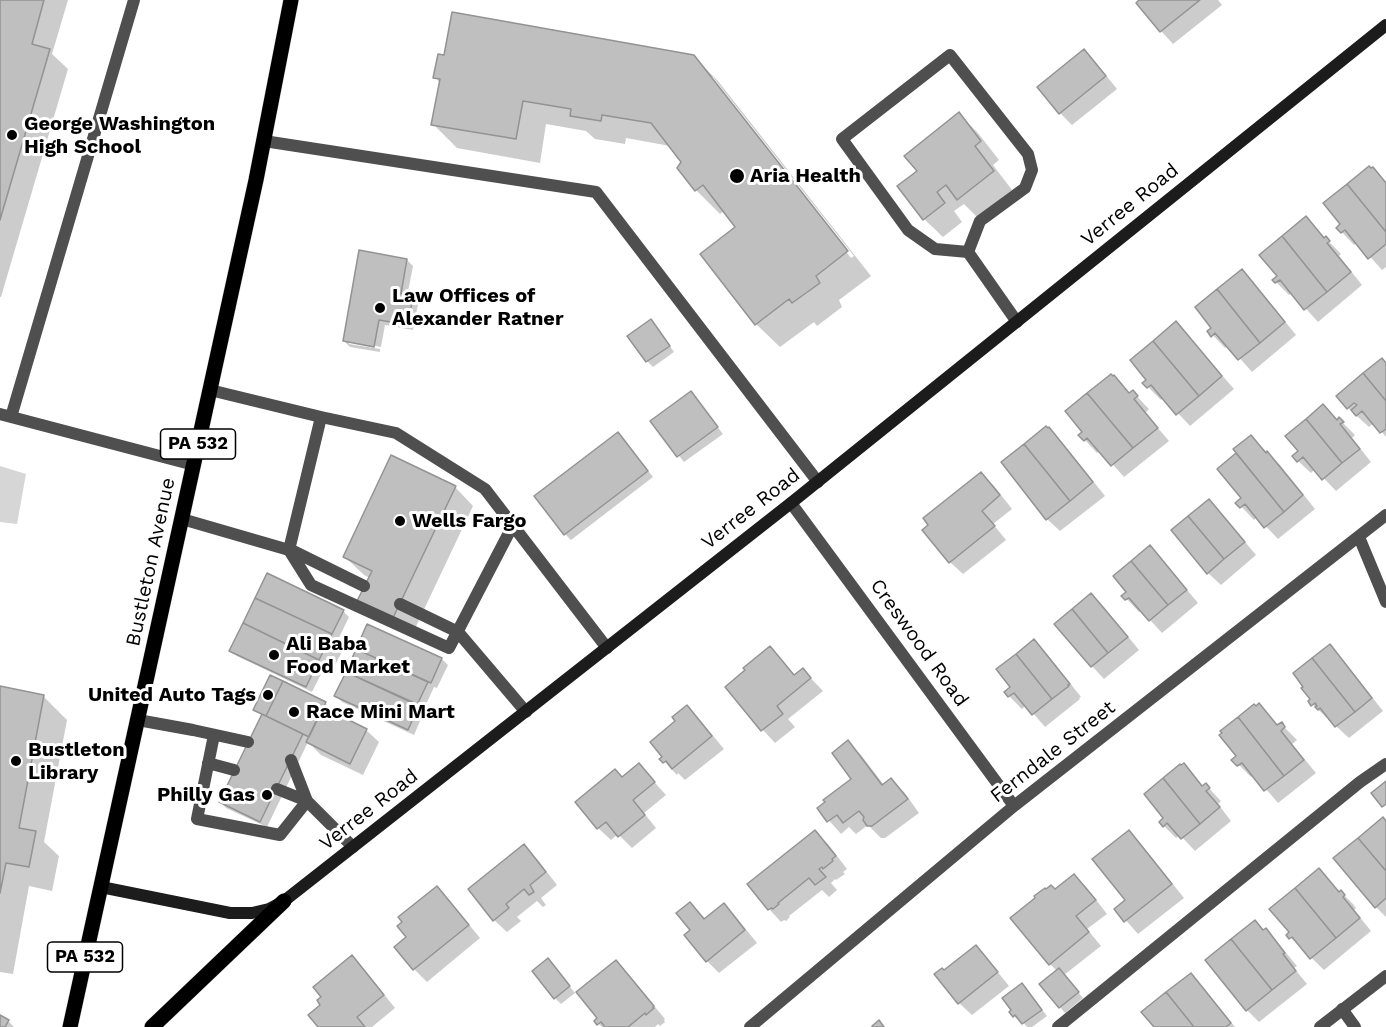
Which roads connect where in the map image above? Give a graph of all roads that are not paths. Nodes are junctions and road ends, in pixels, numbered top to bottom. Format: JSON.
{"nodes":[{"id":1,"x":134,"y":0,"type":"edge"},
{"id":2,"x":291,"y":0,"type":"edge"},
{"id":3,"x":1386,"y":25,"type":"edge"},
{"id":4,"x":264,"y":141,"type":"junction"},
{"id":5,"x":968,"y":252,"type":"junction"},
{"id":6,"x":1017,"y":322,"type":"junction"},
{"id":7,"x":210,"y":390,"type":"junction"},
{"id":8,"x":5,"y":416,"type":"edge"},
{"id":9,"x":321,"y":417,"type":"junction"},
{"id":10,"x":194,"y":465,"type":"junction"},
{"id":11,"x":818,"y":482,"type":"junction"},
{"id":12,"x":791,"y":503,"type":"junction"},
{"id":13,"x":1386,"y":515,"type":"edge"},
{"id":14,"x":182,"y":519,"type":"junction"},
{"id":15,"x":513,"y":525,"type":"junction"},
{"id":16,"x":1359,"y":537,"type":"junction"},
{"id":17,"x":290,"y":550,"type":"junction"},
{"id":18,"x":364,"y":586,"type":"dead end"},
{"id":19,"x":1386,"y":602,"type":"edge"},
{"id":20,"x":399,"y":604,"type":"dead end"},
{"id":21,"x":458,"y":632,"type":"junction"},
{"id":22,"x":607,"y":648,"type":"junction"},
{"id":23,"x":526,"y":712,"type":"junction"},
{"id":24,"x":138,"y":720,"type":"junction"},
{"id":25,"x":214,"y":735,"type":"junction"},
{"id":26,"x":248,"y":742,"type":"dead end"},
{"id":27,"x":291,"y":760,"type":"dead end"},
{"id":28,"x":208,"y":763,"type":"junction"},
{"id":29,"x":1386,"y":764,"type":"edge"},
{"id":30,"x":234,"y":770,"type":"dead end"},
{"id":31,"x":277,"y":789,"type":"dead end"},
{"id":32,"x":307,"y":801,"type":"junction"},
{"id":33,"x":1014,"y":806,"type":"junction"},
{"id":34,"x":353,"y":847,"type":"junction"},
{"id":35,"x":100,"y":887,"type":"junction"},
{"id":36,"x":284,"y":902,"type":"junction"},
{"id":37,"x":1386,"y":976,"type":"edge"},
{"id":38,"x":1342,"y":1009,"type":"junction"},
{"id":39,"x":70,"y":1027,"type":"edge"},
{"id":40,"x":152,"y":1027,"type":"edge"},
{"id":41,"x":750,"y":1027,"type":"edge"},
{"id":42,"x":1058,"y":1027,"type":"edge"},
{"id":43,"x":1320,"y":1027,"type":"edge"},
{"id":44,"x":1355,"y":1027,"type":"edge"}],
"edges":[{"from":1,"to":8,"type":"street"},
{"from":2,"to":4,"type":"main road","name":"Bustleton Avenue","number":"PA 532"},
{"from":3,"to":6,"type":"main road","name":"Verree Road"},
{"from":4,"to":7,"type":"main road","name":"Bustleton Avenue","number":"PA 532"},
{"from":4,"to":11,"type":"street"},
{"from":5,"to":5,"type":"street"},
{"from":5,"to":6,"type":"street"},
{"from":6,"to":11,"type":"main road","name":"Verree Road"},
{"from":7,"to":9,"type":"street"},
{"from":7,"to":10,"type":"main road","name":"Bustleton Avenue","number":"PA 532"},
{"from":8,"to":10,"type":"street"},
{"from":9,"to":15,"type":"street"},
{"from":9,"to":17,"type":"street"},
{"from":10,"to":14,"type":"main road","name":"Bustleton Avenue","number":"PA 532"},
{"from":11,"to":12,"type":"main road","name":"Verree Road"},
{"from":12,"to":22,"type":"main road","name":"Verree Road"},
{"from":12,"to":33,"type":"street","name":"Creswood Road"},
{"from":13,"to":16,"type":"street","name":"Ferndale Street"},
{"from":14,"to":17,"type":"street"},
{"from":14,"to":24,"type":"main road","name":"Bustleton Avenue","number":"PA 532"},
{"from":15,"to":21,"type":"street"},
{"from":15,"to":22,"type":"street"},
{"from":16,"to":19,"type":"street"},
{"from":16,"to":33,"type":"street","name":"Ferndale Street"},
{"from":17,"to":18,"type":"street"},
{"from":17,"to":21,"type":"street"},
{"from":20,"to":21,"type":"street"},
{"from":21,"to":23,"type":"street"},
{"from":22,"to":23,"type":"main road","name":"Verree Road"},
{"from":23,"to":34,"type":"main road","name":"Verree Road"},
{"from":24,"to":25,"type":"street"},
{"from":24,"to":35,"type":"main road","name":"Bustleton Avenue","number":"PA 532"},
{"from":25,"to":26,"type":"street"},
{"from":25,"to":28,"type":"street"},
{"from":27,"to":32,"type":"street"},
{"from":28,"to":30,"type":"street"},
{"from":28,"to":32,"type":"street"},
{"from":29,"to":42,"type":"street"},
{"from":31,"to":32,"type":"street"},
{"from":32,"to":34,"type":"street"},
{"from":33,"to":41,"type":"street","name":"Ferndale Street"},
{"from":34,"to":36,"type":"main road","name":"Verree Road"},
{"from":35,"to":36,"type":"main road","name":"Verree Road"},
{"from":35,"to":39,"type":"main road","name":"Bustleton Avenue","number":"PA 532"},
{"from":36,"to":40,"type":"main road"},
{"from":37,"to":38,"type":"street"},
{"from":38,"to":43,"type":"street"},
{"from":38,"to":44,"type":"street"}]}
